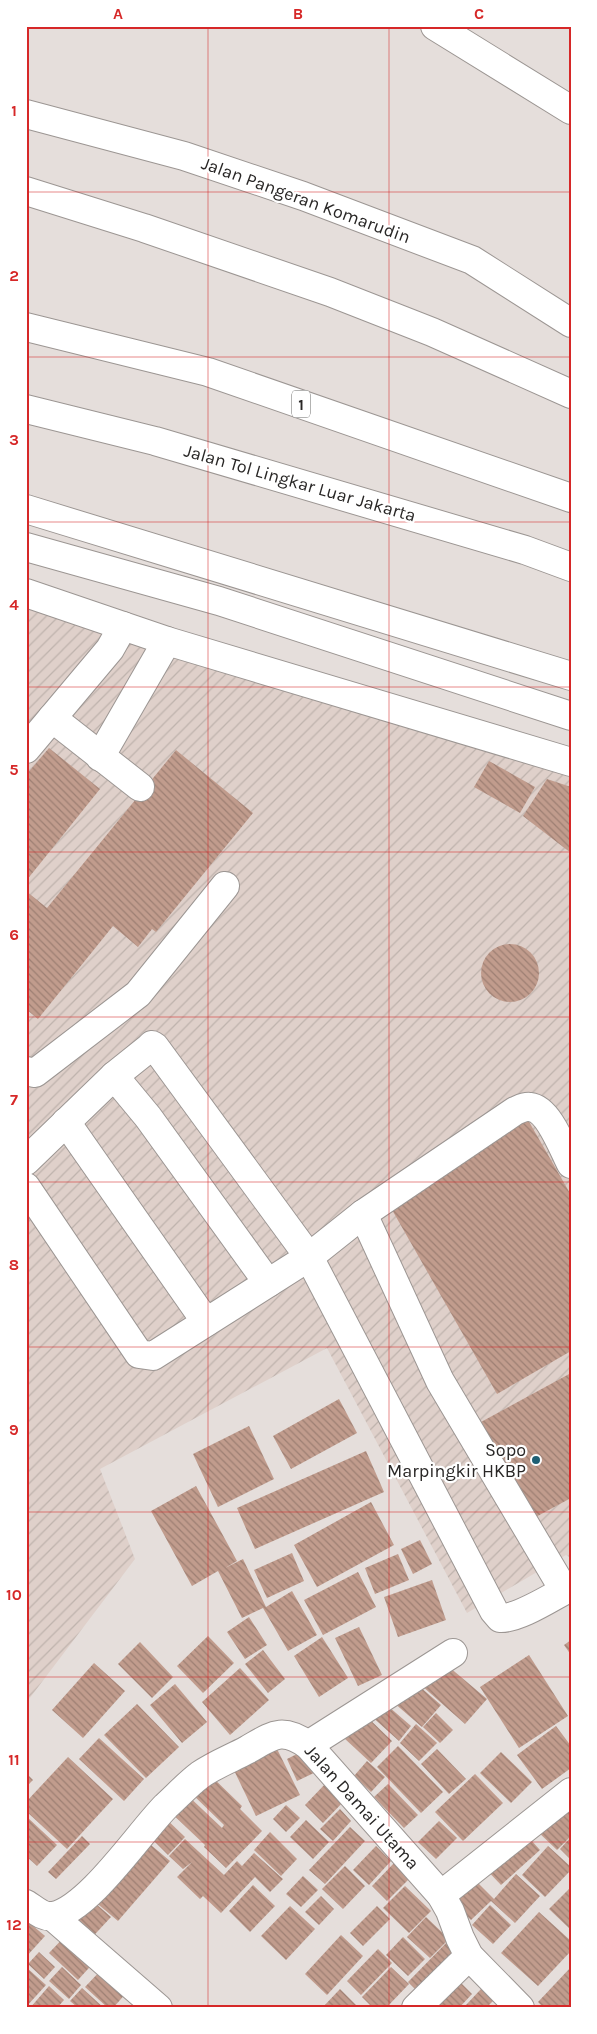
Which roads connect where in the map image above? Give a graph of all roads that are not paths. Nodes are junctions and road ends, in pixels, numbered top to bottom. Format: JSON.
{"nodes":[{"id":1,"x":435,"y":26,"type":"edge"},
{"id":2,"x":571,"y":110,"type":"edge"},
{"id":3,"x":26,"y":114,"type":"edge"},
{"id":4,"x":28,"y":193,"type":"edge"},
{"id":5,"x":571,"y":322,"type":"edge"},
{"id":6,"x":26,"y":327,"type":"edge"},
{"id":7,"x":571,"y":394,"type":"edge"},
{"id":8,"x":26,"y":409,"type":"edge"},
{"id":9,"x":571,"y":498,"type":"edge"},
{"id":10,"x":26,"y":509,"type":"edge"},
{"id":11,"x":26,"y":548,"type":"edge"},
{"id":12,"x":571,"y":567,"type":"edge"},
{"id":13,"x":26,"y":593,"type":"edge"},
{"id":14,"x":123,"y":626,"type":"junction"},
{"id":15,"x":167,"y":641,"type":"junction"},
{"id":16,"x":571,"y":676,"type":"edge"},
{"id":17,"x":571,"y":716,"type":"edge"},
{"id":18,"x":52,"y":718,"type":"junction"},
{"id":19,"x":26,"y":748,"type":"edge"},
{"id":20,"x":100,"y":757,"type":"junction"},
{"id":21,"x":571,"y":762,"type":"edge"},
{"id":22,"x":140,"y":787,"type":"dead end"},
{"id":23,"x":226,"y":886,"type":"dead end"},
{"id":24,"x":26,"y":1071,"type":"edge"},
{"id":25,"x":114,"y":1076,"type":"junction"},
{"id":26,"x":66,"y":1122,"type":"junction"},
{"id":27,"x":26,"y":1161,"type":"edge"},
{"id":28,"x":571,"y":1164,"type":"edge"},
{"id":29,"x":26,"y":1187,"type":"edge"},
{"id":30,"x":363,"y":1214,"type":"junction"},
{"id":31,"x":309,"y":1257,"type":"junction"},
{"id":32,"x":268,"y":1283,"type":"junction"},
{"id":33,"x":206,"y":1322,"type":"junction"},
{"id":34,"x":568,"y":1589,"type":"edge"},
{"id":35,"x":453,"y":1653,"type":"dead end"},
{"id":36,"x":308,"y":1745,"type":"junction"},
{"id":37,"x":571,"y":1792,"type":"edge"},
{"id":38,"x":441,"y":1894,"type":"junction"},
{"id":39,"x":26,"y":1904,"type":"edge"},
{"id":40,"x":52,"y":1916,"type":"junction"},
{"id":41,"x":469,"y":1956,"type":"junction"},
{"id":42,"x":152,"y":2006,"type":"edge"},
{"id":43,"x":416,"y":2008,"type":"edge"},
{"id":44,"x":520,"y":2008,"type":"edge"}],
"edges":[{"from":1,"to":2,"type":"main road"},
{"from":3,"to":5,"type":"main road","name":"Jalan Pangeran Komarudin"},
{"from":4,"to":7,"type":"main road"},
{"from":6,"to":9,"type":"main road","number":"1"},
{"from":8,"to":12,"type":"main road","name":"Jalan Tol Lingkar Luar Jakarta"},
{"from":10,"to":16,"type":"main road"},
{"from":11,"to":17,"type":"main road"},
{"from":13,"to":14,"type":"main road"},
{"from":14,"to":15,"type":"main road"},
{"from":14,"to":18,"type":"main road"},
{"from":15,"to":20,"type":"main road"},
{"from":15,"to":21,"type":"main road"},
{"from":18,"to":19,"type":"main road"},
{"from":18,"to":20,"type":"main road"},
{"from":20,"to":22,"type":"main road"},
{"from":23,"to":24,"type":"main road"},
{"from":25,"to":26,"type":"main road"},
{"from":25,"to":31,"type":"main road"},
{"from":25,"to":32,"type":"main road"},
{"from":26,"to":27,"type":"main road"},
{"from":26,"to":33,"type":"main road"},
{"from":28,"to":30,"type":"main road"},
{"from":29,"to":33,"type":"main road"},
{"from":30,"to":31,"type":"main road"},
{"from":30,"to":34,"type":"main road"},
{"from":31,"to":32,"type":"main road"},
{"from":31,"to":34,"type":"main road"},
{"from":32,"to":33,"type":"main road"},
{"from":35,"to":36,"type":"main road"},
{"from":36,"to":38,"type":"main road","name":"Jalan Damai Utama"},
{"from":36,"to":40,"type":"main road","name":"Jalan Damai Utama"},
{"from":37,"to":38,"type":"main road"},
{"from":38,"to":41,"type":"main road","name":"Jalan Damai Utama"},
{"from":39,"to":40,"type":"main road"},
{"from":40,"to":42,"type":"main road"},
{"from":41,"to":43,"type":"main road"},
{"from":41,"to":44,"type":"main road","name":"Jalan Damai Utama"}]}
